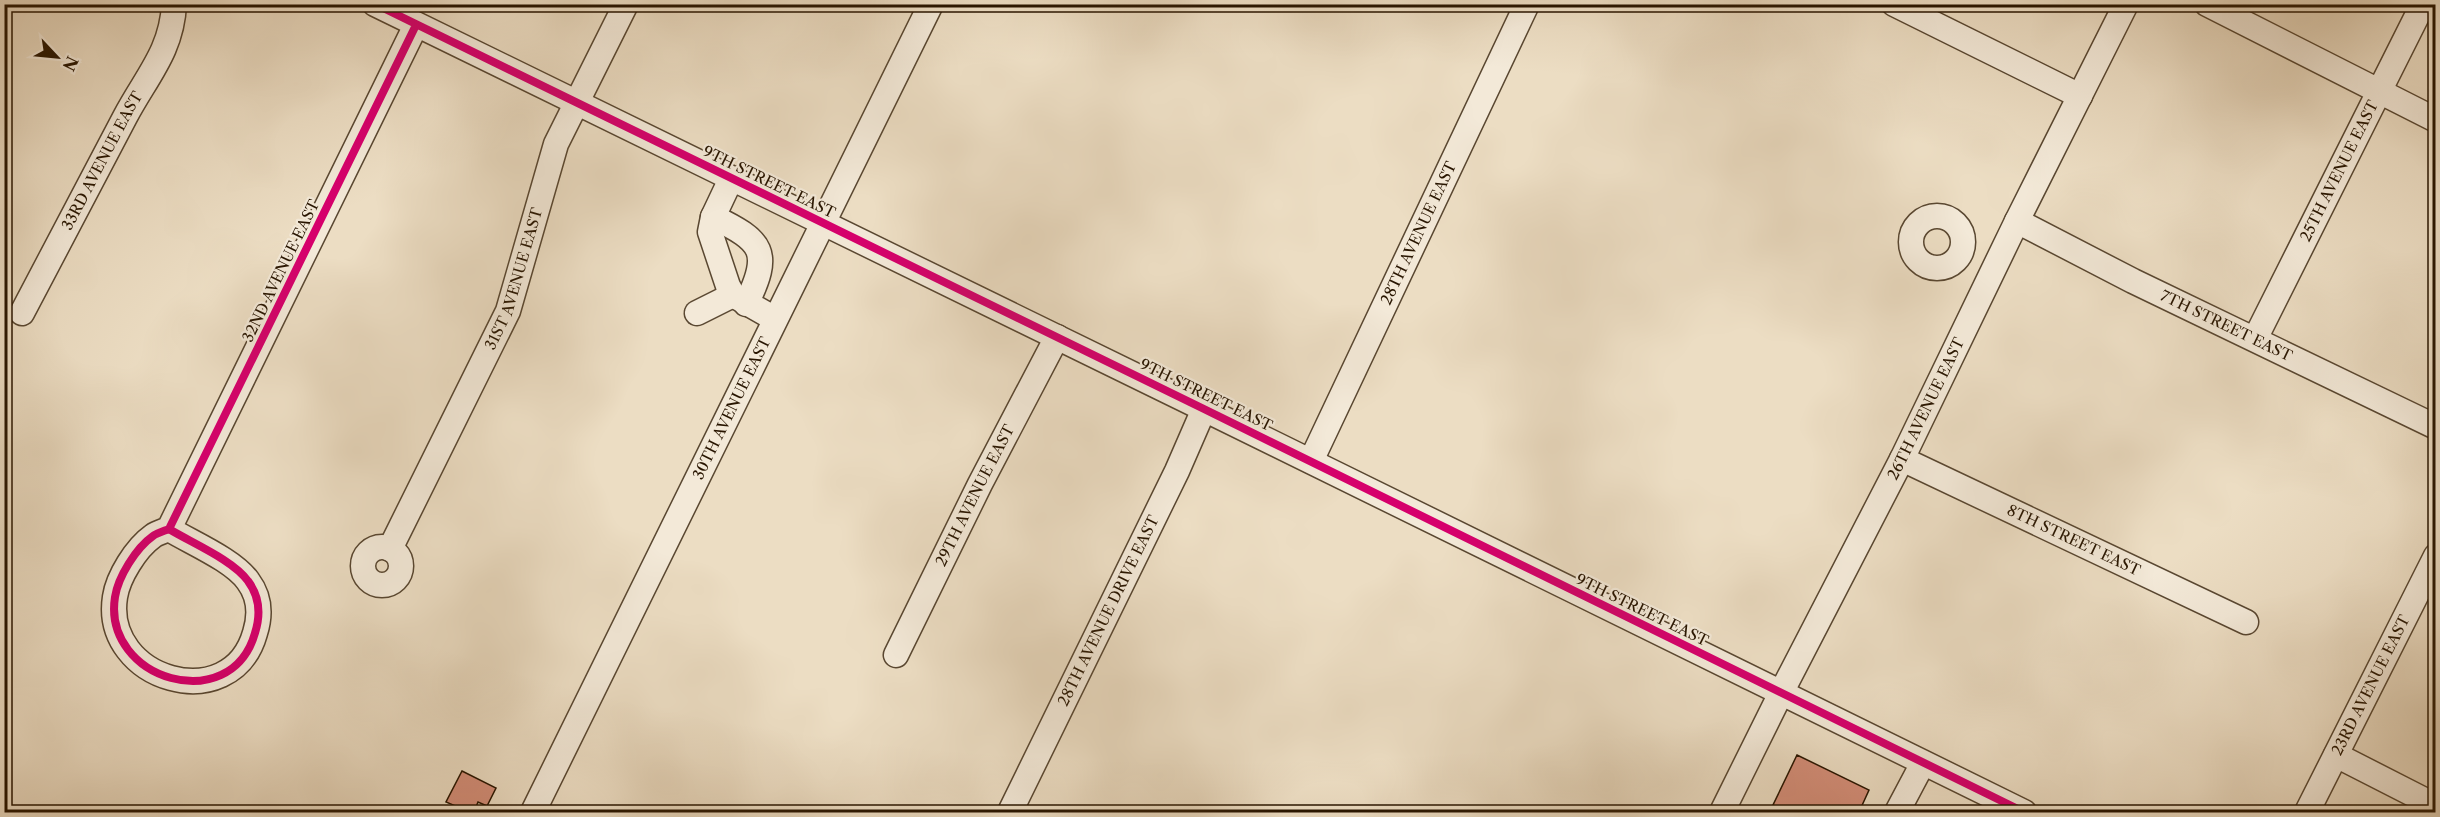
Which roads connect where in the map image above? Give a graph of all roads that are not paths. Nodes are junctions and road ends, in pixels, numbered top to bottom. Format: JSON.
{"nodes":[{"id":1,"x":174,"y":4,"type":"edge"},
{"id":2,"x":375,"y":4,"type":"edge"},
{"id":3,"x":626,"y":4,"type":"edge"},
{"id":4,"x":931,"y":4,"type":"edge"},
{"id":5,"x":1527,"y":4,"type":"edge"},
{"id":6,"x":1894,"y":4,"type":"edge"},
{"id":7,"x":2126,"y":4,"type":"edge"},
{"id":8,"x":2207,"y":4,"type":"edge"},
{"id":9,"x":2423,"y":4,"type":"edge"},
{"id":10,"x":416,"y":25,"type":"junction"},
{"id":11,"x":2379,"y":92,"type":"junction"},
{"id":12,"x":2080,"y":96,"type":"junction"},
{"id":13,"x":577,"y":103,"type":"junction"},
{"id":14,"x":2436,"y":120,"type":"edge"},
{"id":15,"x":731,"y":179,"type":"junction"},
{"id":16,"x":713,"y":217,"type":"junction"},
{"id":17,"x":2017,"y":221,"type":"junction"},
{"id":18,"x":822,"y":224,"type":"junction"},
{"id":19,"x":1962,"y":238,"type":"dead end"},
{"id":20,"x":2000,"y":256,"type":"junction"},
{"id":21,"x":740,"y":300,"type":"junction"},
{"id":22,"x":22,"y":313,"type":"dead end"},
{"id":23,"x":697,"y":313,"type":"dead end"},
{"id":24,"x":776,"y":319,"type":"junction"},
{"id":25,"x":1057,"y":337,"type":"junction"},
{"id":26,"x":2255,"y":339,"type":"junction"},
{"id":27,"x":1204,"y":409,"type":"junction"},
{"id":28,"x":2436,"y":427,"type":"edge"},
{"id":29,"x":1902,"y":459,"type":"junction"},
{"id":30,"x":1311,"y":461,"type":"junction"},
{"id":31,"x":169,"y":528,"type":"junction"},
{"id":32,"x":390,"y":549,"type":"dead end"},
{"id":33,"x":2436,"y":556,"type":"edge"},
{"id":34,"x":2246,"y":622,"type":"dead end"},
{"id":35,"x":896,"y":655,"type":"dead end"},
{"id":36,"x":1781,"y":693,"type":"junction"},
{"id":37,"x":2336,"y":755,"type":"junction"},
{"id":38,"x":1923,"y":763,"type":"junction"},
{"id":39,"x":2436,"y":806,"type":"edge"},
{"id":40,"x":533,"y":813,"type":"edge"},
{"id":41,"x":1010,"y":813,"type":"edge"},
{"id":42,"x":1722,"y":813,"type":"edge"},
{"id":43,"x":1897,"y":813,"type":"edge"},
{"id":44,"x":2024,"y":813,"type":"edge"},
{"id":45,"x":2307,"y":813,"type":"edge"}],
"edges":[{"from":1,"to":22,"type":"street","name":"33RD AVENUE EAST"},
{"from":2,"to":10,"type":"street","name":"9TH STREET EAST"},
{"from":3,"to":13,"type":"street","name":"31ST AVENUE EAST"},
{"from":4,"to":18,"type":"street","name":"30TH AVENUE EAST"},
{"from":5,"to":30,"type":"street","name":"28TH AVENUE EAST"},
{"from":6,"to":12,"type":"street"},
{"from":7,"to":12,"type":"street","name":"26TH AVENUE EAST"},
{"from":8,"to":11,"type":"street"},
{"from":9,"to":11,"type":"street","name":"25TH AVENUE EAST"},
{"from":10,"to":13,"type":"street","name":"9TH STREET EAST"},
{"from":10,"to":31,"type":"street","name":"32ND AVENUE EAST"},
{"from":11,"to":14,"type":"street"},
{"from":11,"to":26,"type":"street","name":"25TH AVENUE EAST"},
{"from":12,"to":17,"type":"street","name":"26TH AVENUE EAST"},
{"from":13,"to":15,"type":"street","name":"9TH STREET EAST"},
{"from":13,"to":32,"type":"street","name":"31ST AVENUE EAST"},
{"from":15,"to":16,"type":"street"},
{"from":15,"to":18,"type":"street","name":"9TH STREET EAST"},
{"from":16,"to":21,"type":"street"},
{"from":16,"to":21,"type":"street"},
{"from":17,"to":20,"type":"street","name":"26TH AVENUE EAST"},
{"from":17,"to":26,"type":"street","name":"7TH STREET EAST"},
{"from":18,"to":24,"type":"street","name":"30TH AVENUE EAST"},
{"from":18,"to":25,"type":"street","name":"9TH STREET EAST"},
{"from":19,"to":20,"type":"street"},
{"from":20,"to":29,"type":"street","name":"26TH AVENUE EAST"},
{"from":21,"to":23,"type":"street"},
{"from":21,"to":24,"type":"street"},
{"from":24,"to":40,"type":"street","name":"30TH AVENUE EAST"},
{"from":25,"to":27,"type":"street","name":"9TH STREET EAST"},
{"from":25,"to":35,"type":"street","name":"29TH AVENUE EAST"},
{"from":26,"to":28,"type":"street","name":"7TH STREET EAST"},
{"from":27,"to":30,"type":"street","name":"9TH STREET EAST"},
{"from":27,"to":41,"type":"street","name":"28TH AVENUE DRIVE EAST"},
{"from":29,"to":34,"type":"street","name":"8TH STREET EAST"},
{"from":29,"to":36,"type":"street","name":"26TH AVENUE EAST"},
{"from":30,"to":36,"type":"street","name":"9TH STREET EAST"},
{"from":31,"to":31,"type":"street"},
{"from":33,"to":37,"type":"street","name":"23RD AVENUE EAST"},
{"from":36,"to":38,"type":"street","name":"9TH STREET EAST"},
{"from":36,"to":42,"type":"street","name":"26TH AVENUE EAST"},
{"from":37,"to":39,"type":"street"},
{"from":37,"to":45,"type":"street","name":"23RD AVENUE EAST"},
{"from":38,"to":43,"type":"street"},
{"from":38,"to":44,"type":"street","name":"9TH STREET EAST"}]}
